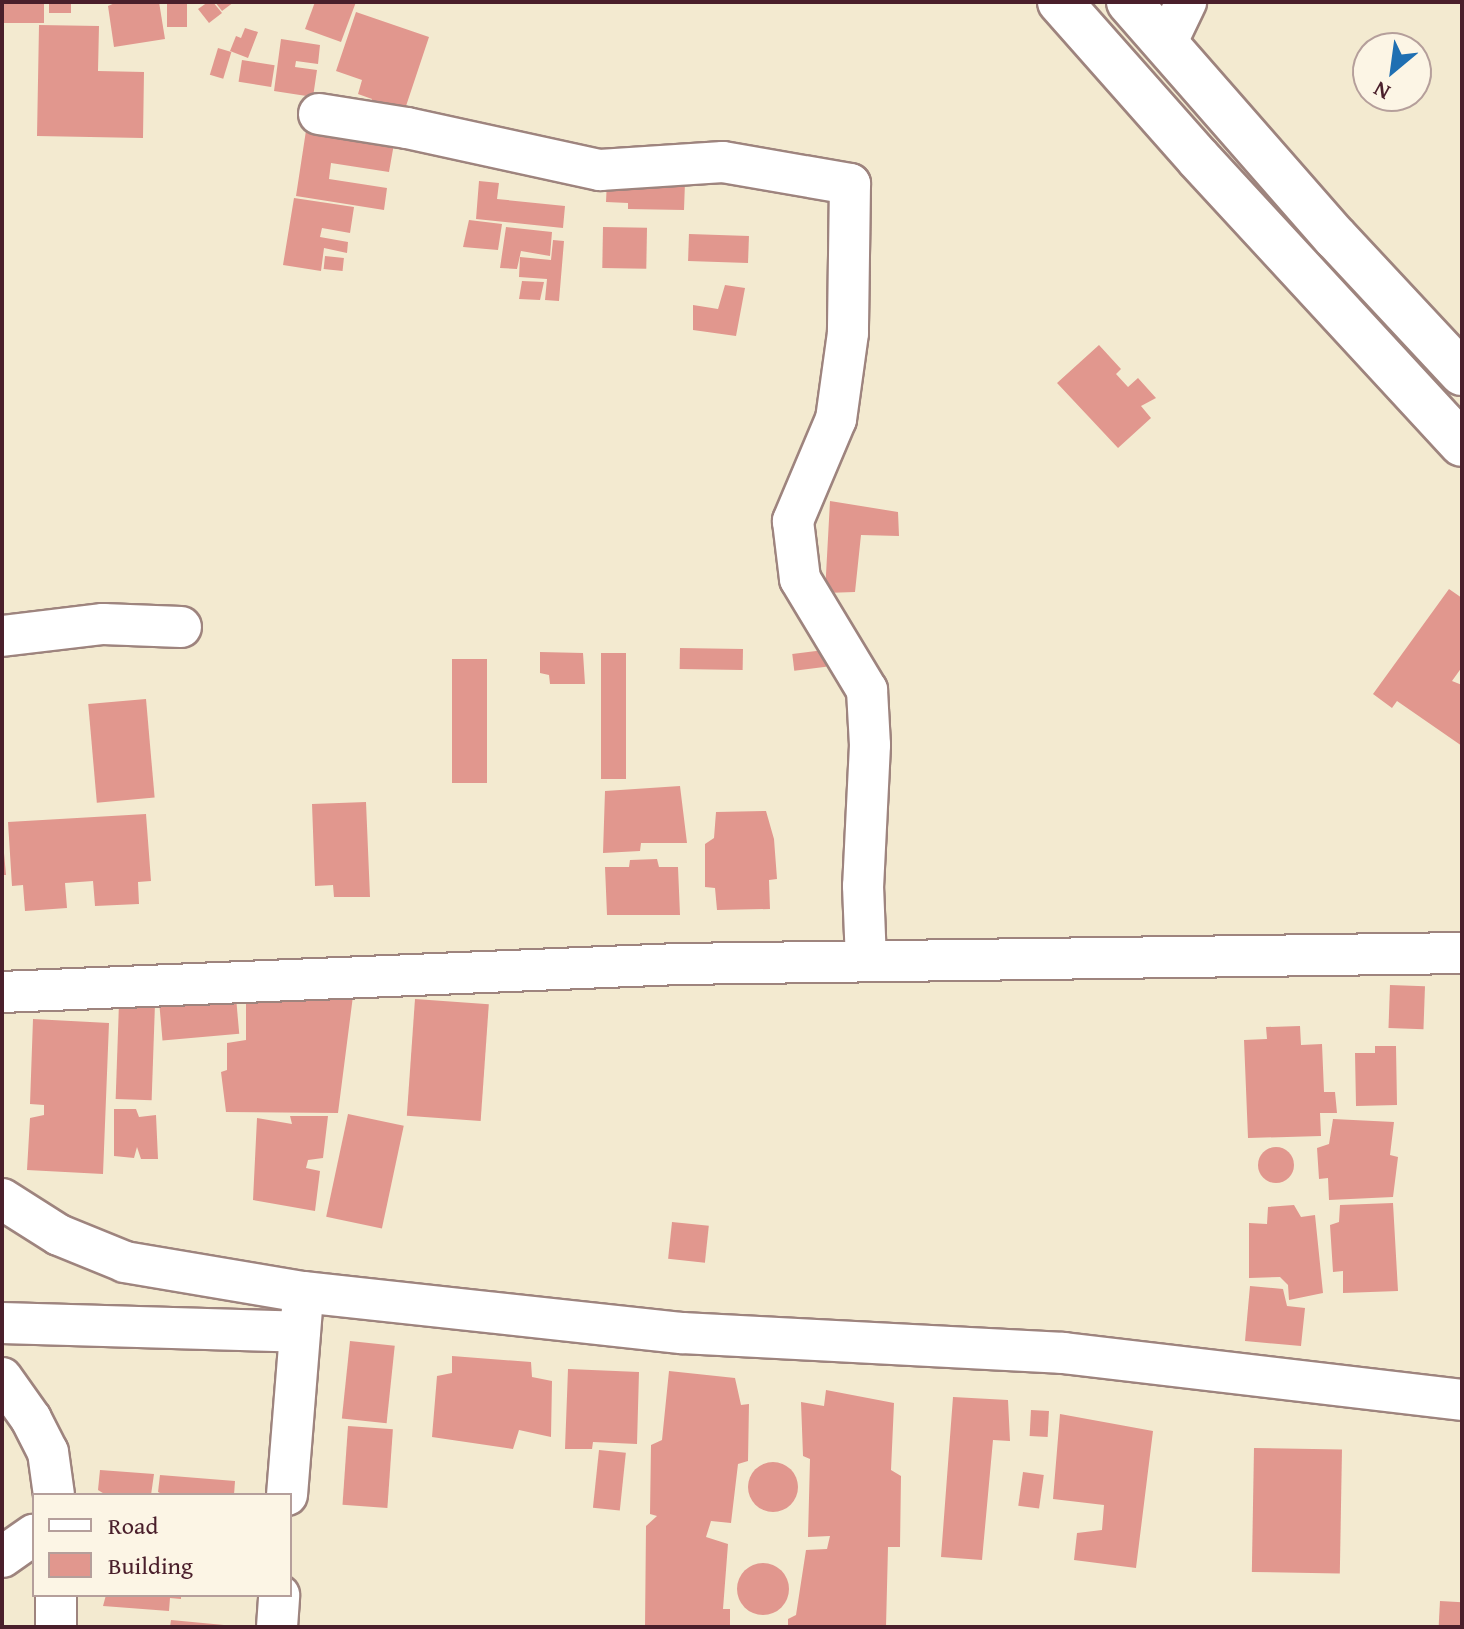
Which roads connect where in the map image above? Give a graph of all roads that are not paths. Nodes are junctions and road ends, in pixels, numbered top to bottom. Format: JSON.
{"nodes":[{"id":1,"x":1060,"y":2,"type":"edge"},
{"id":2,"x":1129,"y":2,"type":"edge"},
{"id":3,"x":1186,"y":2,"type":"edge"},
{"id":4,"x":1166,"y":44,"type":"junction"},
{"id":5,"x":319,"y":114,"type":"dead end"},
{"id":6,"x":1462,"y":373,"type":"edge"},
{"id":7,"x":1462,"y":444,"type":"edge"},
{"id":8,"x":181,"y":627,"type":"dead end"},
{"id":9,"x":2,"y":636,"type":"edge"},
{"id":10,"x":1462,"y":953,"type":"edge"},
{"id":11,"x":866,"y":961,"type":"junction"},
{"id":12,"x":2,"y":992,"type":"edge"},
{"id":13,"x":2,"y":1199,"type":"edge"},
{"id":14,"x":303,"y":1292,"type":"junction"},
{"id":15,"x":2,"y":1323,"type":"edge"},
{"id":16,"x":300,"y":1332,"type":"junction"},
{"id":17,"x":2,"y":1378,"type":"edge"},
{"id":18,"x":1462,"y":1400,"type":"edge"},
{"id":19,"x":54,"y":1493,"type":"edge"},
{"id":20,"x":287,"y":1493,"type":"edge"},
{"id":21,"x":32,"y":1536,"type":"edge"},
{"id":22,"x":2,"y":1557,"type":"edge"},
{"id":23,"x":56,"y":1597,"type":"edge"},
{"id":24,"x":279,"y":1597,"type":"edge"},
{"id":25,"x":56,"y":1627,"type":"edge"},
{"id":26,"x":277,"y":1627,"type":"edge"}],
"edges":[{"from":1,"to":7,"type":"highway"},
{"from":2,"to":4,"type":"highway"},
{"from":3,"to":4,"type":"street"},
{"from":4,"to":6,"type":"highway"},
{"from":5,"to":11,"type":"street"},
{"from":8,"to":9,"type":"street"},
{"from":10,"to":11,"type":"street"},
{"from":11,"to":12,"type":"street"},
{"from":13,"to":14,"type":"street"},
{"from":14,"to":16,"type":"street"},
{"from":14,"to":18,"type":"street"},
{"from":15,"to":16,"type":"street"},
{"from":16,"to":20,"type":"street"},
{"from":17,"to":19,"type":"street"},
{"from":21,"to":22,"type":"street"},
{"from":23,"to":25,"type":"street"},
{"from":24,"to":26,"type":"street"}]}
